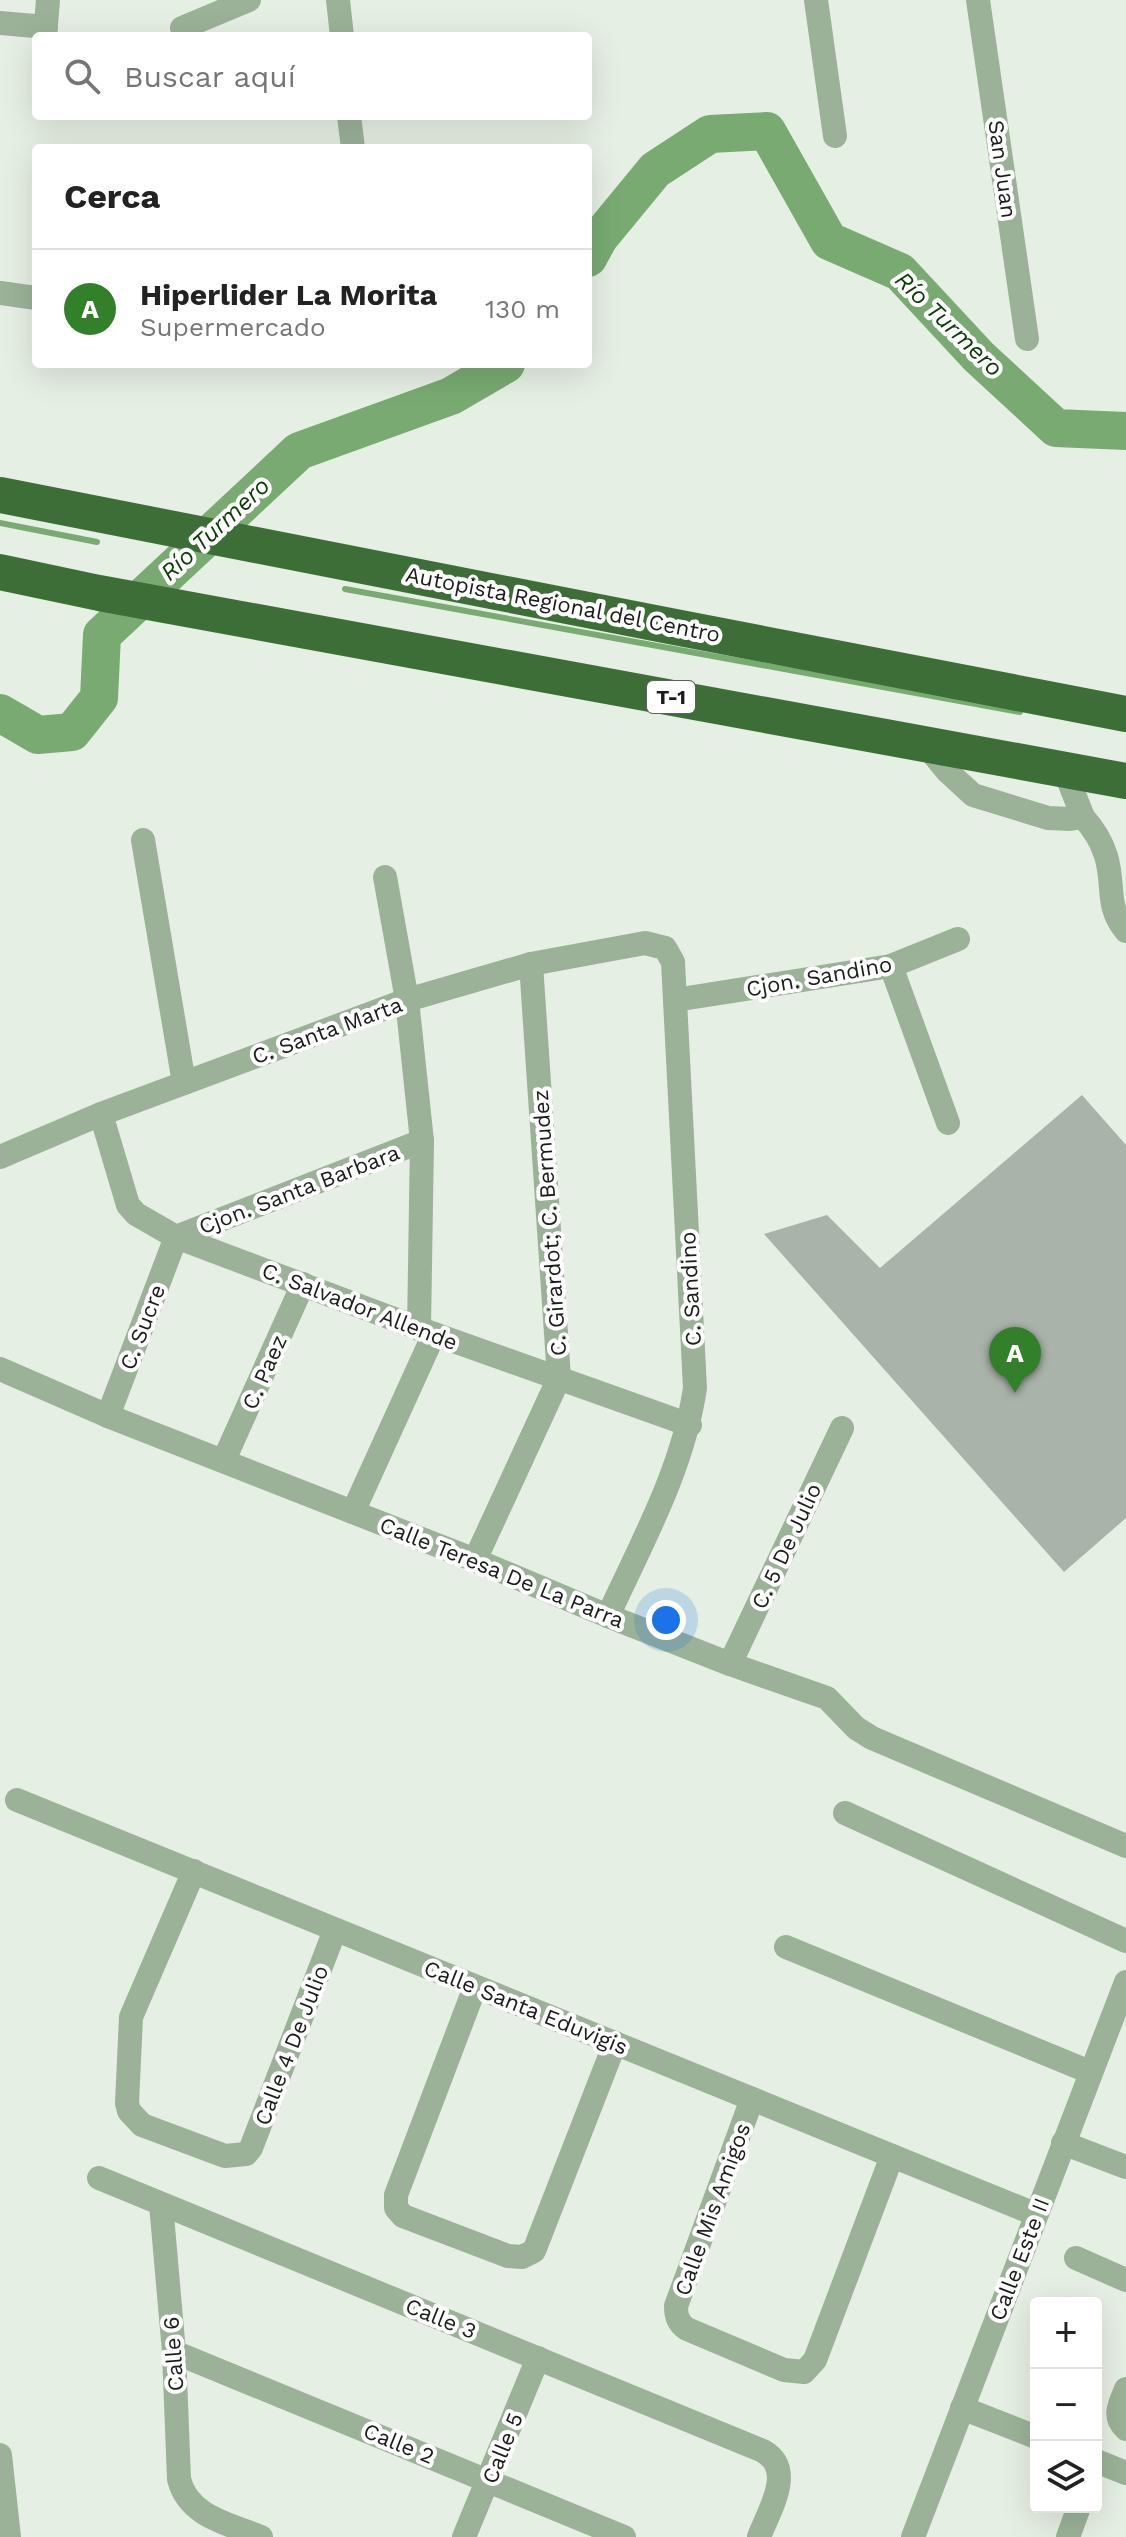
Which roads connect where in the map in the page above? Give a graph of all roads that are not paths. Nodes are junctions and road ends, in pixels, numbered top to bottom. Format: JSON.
{"nodes":[{"id":1,"x":48,"y":0,"type":"edge"},
{"id":2,"x":249,"y":0,"type":"edge"},
{"id":3,"x":338,"y":0,"type":"edge"},
{"id":4,"x":816,"y":0,"type":"edge"},
{"id":5,"x":978,"y":0,"type":"edge"},
{"id":6,"x":0,"y":23,"type":"edge"},
{"id":7,"x":182,"y":28,"type":"dead end"},
{"id":8,"x":46,"y":32,"type":"edge"},
{"id":9,"x":342,"y":32,"type":"edge"},
{"id":10,"x":350,"y":120,"type":"edge"},
{"id":11,"x":835,"y":136,"type":"dead end"},
{"id":12,"x":352,"y":144,"type":"edge"},
{"id":13,"x":0,"y":293,"type":"edge"},
{"id":14,"x":32,"y":297,"type":"edge"},
{"id":15,"x":1027,"y":339,"type":"dead end"},
{"id":16,"x":0,"y":495,"type":"edge"},
{"id":17,"x":0,"y":572,"type":"edge"},
{"id":18,"x":1126,"y":714,"type":"edge"},
{"id":19,"x":924,"y":743,"type":"junction"},
{"id":20,"x":1064,"y":769,"type":"junction"},
{"id":21,"x":1126,"y":781,"type":"edge"},
{"id":22,"x":1083,"y":817,"type":"junction"},
{"id":23,"x":143,"y":840,"type":"dead end"},
{"id":24,"x":1116,"y":853,"type":"edge"},
{"id":25,"x":385,"y":877,"type":"dead end"},
{"id":26,"x":1126,"y":931,"type":"edge"},
{"id":27,"x":958,"y":939,"type":"dead end"},
{"id":28,"x":665,"y":948,"type":"joint"},
{"id":29,"x":531,"y":964,"type":"junction"},
{"id":30,"x":891,"y":966,"type":"junction"},
{"id":31,"x":407,"y":1000,"type":"junction"},
{"id":32,"x":675,"y":1000,"type":"junction"},
{"id":33,"x":184,"y":1083,"type":"junction"},
{"id":34,"x":101,"y":1114,"type":"junction"},
{"id":35,"x":948,"y":1123,"type":"dead end"},
{"id":36,"x":422,"y":1141,"type":"junction"},
{"id":37,"x":0,"y":1157,"type":"edge"},
{"id":38,"x":176,"y":1237,"type":"junction"},
{"id":39,"x":303,"y":1284,"type":"junction"},
{"id":40,"x":426,"y":1332,"type":"junction"},
{"id":41,"x":0,"y":1369,"type":"edge"},
{"id":42,"x":559,"y":1378,"type":"junction"},
{"id":43,"x":108,"y":1416,"type":"junction"},
{"id":44,"x":690,"y":1425,"type":"junction"},
{"id":45,"x":842,"y":1428,"type":"dead end"},
{"id":46,"x":224,"y":1460,"type":"junction"},
{"id":47,"x":353,"y":1512,"type":"junction"},
{"id":48,"x":475,"y":1560,"type":"junction"},
{"id":49,"x":608,"y":1616,"type":"junction"},
{"id":50,"x":730,"y":1664,"type":"junction"},
{"id":51,"x":17,"y":1800,"type":"dead end"},
{"id":52,"x":845,"y":1813,"type":"dead end"},
{"id":53,"x":1126,"y":1846,"type":"edge"},
{"id":54,"x":194,"y":1871,"type":"junction"},
{"id":55,"x":335,"y":1930,"type":"junction"},
{"id":56,"x":1126,"y":1941,"type":"edge"},
{"id":57,"x":786,"y":1947,"type":"dead end"},
{"id":58,"x":1126,"y":1982,"type":"edge"},
{"id":59,"x":475,"y":1987,"type":"junction"},
{"id":60,"x":615,"y":2043,"type":"junction"},
{"id":61,"x":1090,"y":2072,"type":"junction"},
{"id":62,"x":752,"y":2099,"type":"junction"},
{"id":63,"x":1063,"y":2143,"type":"junction"},
{"id":64,"x":892,"y":2156,"type":"junction"},
{"id":65,"x":1126,"y":2167,"type":"edge"},
{"id":66,"x":99,"y":2178,"type":"dead end"},
{"id":67,"x":161,"y":2204,"type":"junction"},
{"id":68,"x":1035,"y":2214,"type":"junction"},
{"id":69,"x":1076,"y":2258,"type":"dead end"},
{"id":70,"x":1126,"y":2280,"type":"edge"},
{"id":71,"x":174,"y":2352,"type":"junction"},
{"id":72,"x":538,"y":2358,"type":"junction"},
{"id":73,"x":1126,"y":2389,"type":"edge"},
{"id":74,"x":962,"y":2408,"type":"junction"},
{"id":75,"x":1126,"y":2429,"type":"edge"},
{"id":76,"x":1030,"y":2435,"type":"edge"},
{"id":77,"x":0,"y":2455,"type":"edge"},
{"id":78,"x":1102,"y":2463,"type":"edge"},
{"id":79,"x":1126,"y":2473,"type":"edge"},
{"id":80,"x":489,"y":2479,"type":"junction"},
{"id":81,"x":1077,"y":2513,"type":"edge"},
{"id":82,"x":9,"y":2537,"type":"edge"},
{"id":83,"x":261,"y":2537,"type":"edge"},
{"id":84,"x":464,"y":2537,"type":"edge"},
{"id":85,"x":624,"y":2537,"type":"edge"},
{"id":86,"x":759,"y":2537,"type":"edge"},
{"id":87,"x":913,"y":2537,"type":"edge"},
{"id":88,"x":1068,"y":2537,"type":"edge"}],
"edges":[{"from":1,"to":8,"type":"street"},
{"from":2,"to":7,"type":"street"},
{"from":3,"to":9,"type":"street"},
{"from":4,"to":11,"type":"street"},
{"from":5,"to":15,"type":"street","name":"San Juan"},
{"from":6,"to":8,"type":"street"},
{"from":10,"to":12,"type":"street"},
{"from":13,"to":14,"type":"street"},
{"from":16,"to":18,"type":"highway","name":"Autopista Regional del Centro"},
{"from":17,"to":19,"type":"highway","number":"T-1"},
{"from":19,"to":20,"type":"highway","number":"T-1"},
{"from":19,"to":22,"type":"street"},
{"from":20,"to":21,"type":"highway","number":"T-1"},
{"from":20,"to":22,"type":"street"},
{"from":22,"to":24,"type":"street"},
{"from":23,"to":33,"type":"street"},
{"from":24,"to":26,"type":"street"},
{"from":25,"to":31,"type":"street"},
{"from":27,"to":30,"type":"street","name":"Cjon. Sandino"},
{"from":28,"to":29,"type":"street","name":"C. Santa Marta"},
{"from":28,"to":32,"type":"street","name":"C. Sandino"},
{"from":29,"to":31,"type":"street","name":"C. Santa Marta"},
{"from":29,"to":42,"type":"street","name":"C. Girardot; C. Bermudez"},
{"from":30,"to":32,"type":"street","name":"Cjon. Sandino"},
{"from":30,"to":35,"type":"street"},
{"from":31,"to":33,"type":"street","name":"C. Santa Marta"},
{"from":31,"to":36,"type":"street"},
{"from":32,"to":44,"type":"street","name":"C. Sandino"},
{"from":33,"to":34,"type":"street","name":"C. Santa Marta"},
{"from":34,"to":37,"type":"street","name":"C. Santa Marta"},
{"from":34,"to":38,"type":"street","name":"C. Salvador Allende"},
{"from":36,"to":38,"type":"street","name":"Cjon. Santa Barbara"},
{"from":36,"to":40,"type":"street"},
{"from":38,"to":39,"type":"street","name":"C. Salvador Allende"},
{"from":38,"to":43,"type":"street","name":"C. Sucre"},
{"from":39,"to":40,"type":"street","name":"C. Salvador Allende"},
{"from":39,"to":46,"type":"street","name":"C. Paez"},
{"from":40,"to":42,"type":"street","name":"C. Salvador Allende"},
{"from":40,"to":47,"type":"street"},
{"from":41,"to":43,"type":"street","name":"Calle Teresa De La Parra"},
{"from":42,"to":44,"type":"street","name":"C. Salvador Allende"},
{"from":42,"to":48,"type":"street","name":"C. Girardot; C. Bermudez"},
{"from":43,"to":46,"type":"street","name":"Calle Teresa De La Parra"},
{"from":44,"to":49,"type":"street","name":"C. Sandino"},
{"from":45,"to":50,"type":"street","name":"C. 5 De Julio"},
{"from":46,"to":47,"type":"street","name":"Calle Teresa De La Parra"},
{"from":47,"to":48,"type":"street","name":"Calle Teresa De La Parra"},
{"from":48,"to":49,"type":"street","name":"Calle Teresa De La Parra"},
{"from":49,"to":50,"type":"street","name":"Calle Teresa De La Parra"},
{"from":50,"to":53,"type":"street","name":"Calle Teresa De La Parra"},
{"from":51,"to":54,"type":"street","name":"Calle Santa Eduvigis"},
{"from":52,"to":56,"type":"street"},
{"from":54,"to":55,"type":"street","name":"Calle Santa Eduvigis"},
{"from":54,"to":55,"type":"street","name":"Calle 4 De Julio"},
{"from":55,"to":59,"type":"street","name":"Calle Santa Eduvigis"},
{"from":57,"to":61,"type":"street"},
{"from":58,"to":61,"type":"street","name":"Calle Este II"},
{"from":59,"to":60,"type":"street","name":"Calle Santa Eduvigis"},
{"from":59,"to":60,"type":"street"},
{"from":60,"to":62,"type":"street","name":"Calle Santa Eduvigis"},
{"from":61,"to":63,"type":"street","name":"Calle Este II"},
{"from":62,"to":64,"type":"street","name":"Calle Santa Eduvigis"},
{"from":62,"to":64,"type":"street","name":"Calle Mis Amigos"},
{"from":63,"to":65,"type":"street"},
{"from":63,"to":68,"type":"street","name":"Calle Este II"},
{"from":64,"to":68,"type":"street","name":"Calle Santa Eduvigis"},
{"from":66,"to":67,"type":"street","name":"Calle 3"},
{"from":67,"to":71,"type":"street","name":"Calle 6"},
{"from":67,"to":72,"type":"street","name":"Calle 3"},
{"from":68,"to":74,"type":"street","name":"Calle Este II"},
{"from":69,"to":70,"type":"street"},
{"from":71,"to":80,"type":"street","name":"Calle 2"},
{"from":71,"to":83,"type":"street","name":"Calle 6"},
{"from":72,"to":80,"type":"street","name":"Calle 5"},
{"from":72,"to":86,"type":"street","name":"Calle 3"},
{"from":73,"to":75,"type":"street"},
{"from":74,"to":76,"type":"street"},
{"from":74,"to":87,"type":"street","name":"Calle Este II"},
{"from":77,"to":82,"type":"street"},
{"from":78,"to":79,"type":"street"},
{"from":80,"to":84,"type":"street","name":"Calle 5"},
{"from":80,"to":85,"type":"street","name":"Calle 2"},
{"from":81,"to":88,"type":"street"}]}
